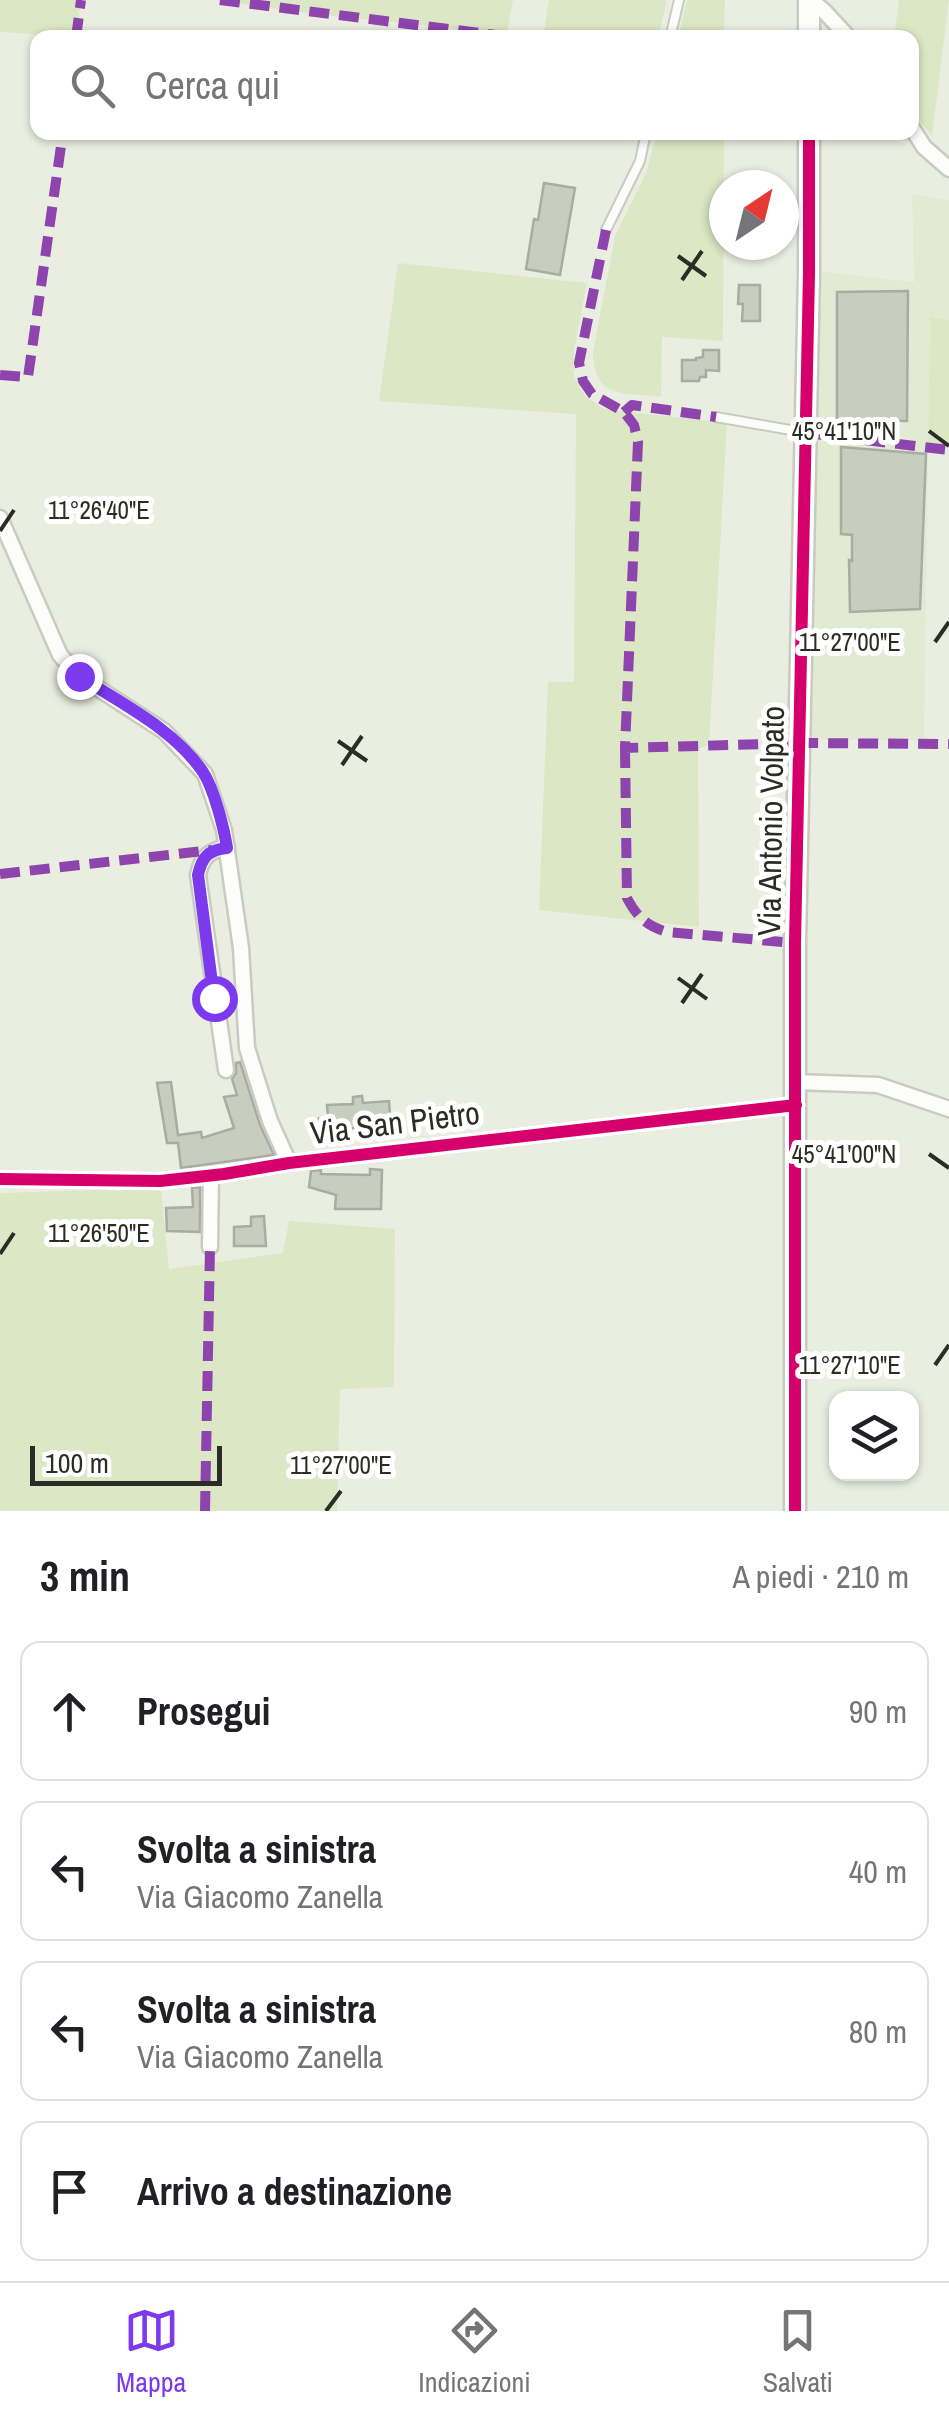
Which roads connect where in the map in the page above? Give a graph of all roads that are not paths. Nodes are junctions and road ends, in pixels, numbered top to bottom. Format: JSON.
{"nodes":[{"id":1,"x":679,"y":0,"type":"edge"},
{"id":2,"x":810,"y":0,"type":"edge"},
{"id":3,"x":672,"y":30,"type":"edge"},
{"id":4,"x":809,"y":30,"type":"edge"},
{"id":5,"x":841,"y":30,"type":"edge"},
{"id":6,"x":644,"y":140,"type":"edge"},
{"id":7,"x":809,"y":140,"type":"edge"},
{"id":8,"x":919,"y":140,"type":"edge"},
{"id":9,"x":949,"y":169,"type":"edge"},
{"id":10,"x":606,"y":230,"type":"dead end"},
{"id":11,"x":716,"y":417,"type":"dead end"},
{"id":12,"x":806,"y":433,"type":"junction"},
{"id":13,"x":0,"y":518,"type":"edge"},
{"id":14,"x":227,"y":848,"type":"junction"},
{"id":15,"x":226,"y":1070,"type":"dead end"},
{"id":16,"x":796,"y":1082,"type":"junction"},
{"id":17,"x":796,"y":1106,"type":"junction"},
{"id":18,"x":949,"y":1109,"type":"edge"},
{"id":19,"x":289,"y":1163,"type":"junction"},
{"id":20,"x":210,"y":1176,"type":"junction"},
{"id":21,"x":0,"y":1178,"type":"edge"},
{"id":22,"x":208,"y":1244,"type":"dead end"},
{"id":23,"x":796,"y":1511,"type":"edge"}],
"edges":[{"from":1,"to":3,"type":"lane"},
{"from":2,"to":4,"type":"street"},
{"from":2,"to":5,"type":"street"},
{"from":6,"to":10,"type":"lane"},
{"from":7,"to":12,"type":"street","name":"Via Antonio Volpato"},
{"from":8,"to":9,"type":"street"},
{"from":11,"to":12,"type":"lane"},
{"from":12,"to":16,"type":"street","name":"Via Antonio Volpato"},
{"from":13,"to":14,"type":"street"},
{"from":14,"to":15,"type":"street"},
{"from":14,"to":19,"type":"street"},
{"from":16,"to":17,"type":"street","name":"Via Antonio Volpato"},
{"from":16,"to":18,"type":"street"},
{"from":17,"to":19,"type":"street","name":"Via San Pietro"},
{"from":17,"to":23,"type":"street","name":"Via Antonio Volpato"},
{"from":19,"to":20,"type":"street","name":"Via San Pietro"},
{"from":20,"to":21,"type":"street","name":"Via San Pietro"},
{"from":20,"to":22,"type":"street"}]}
